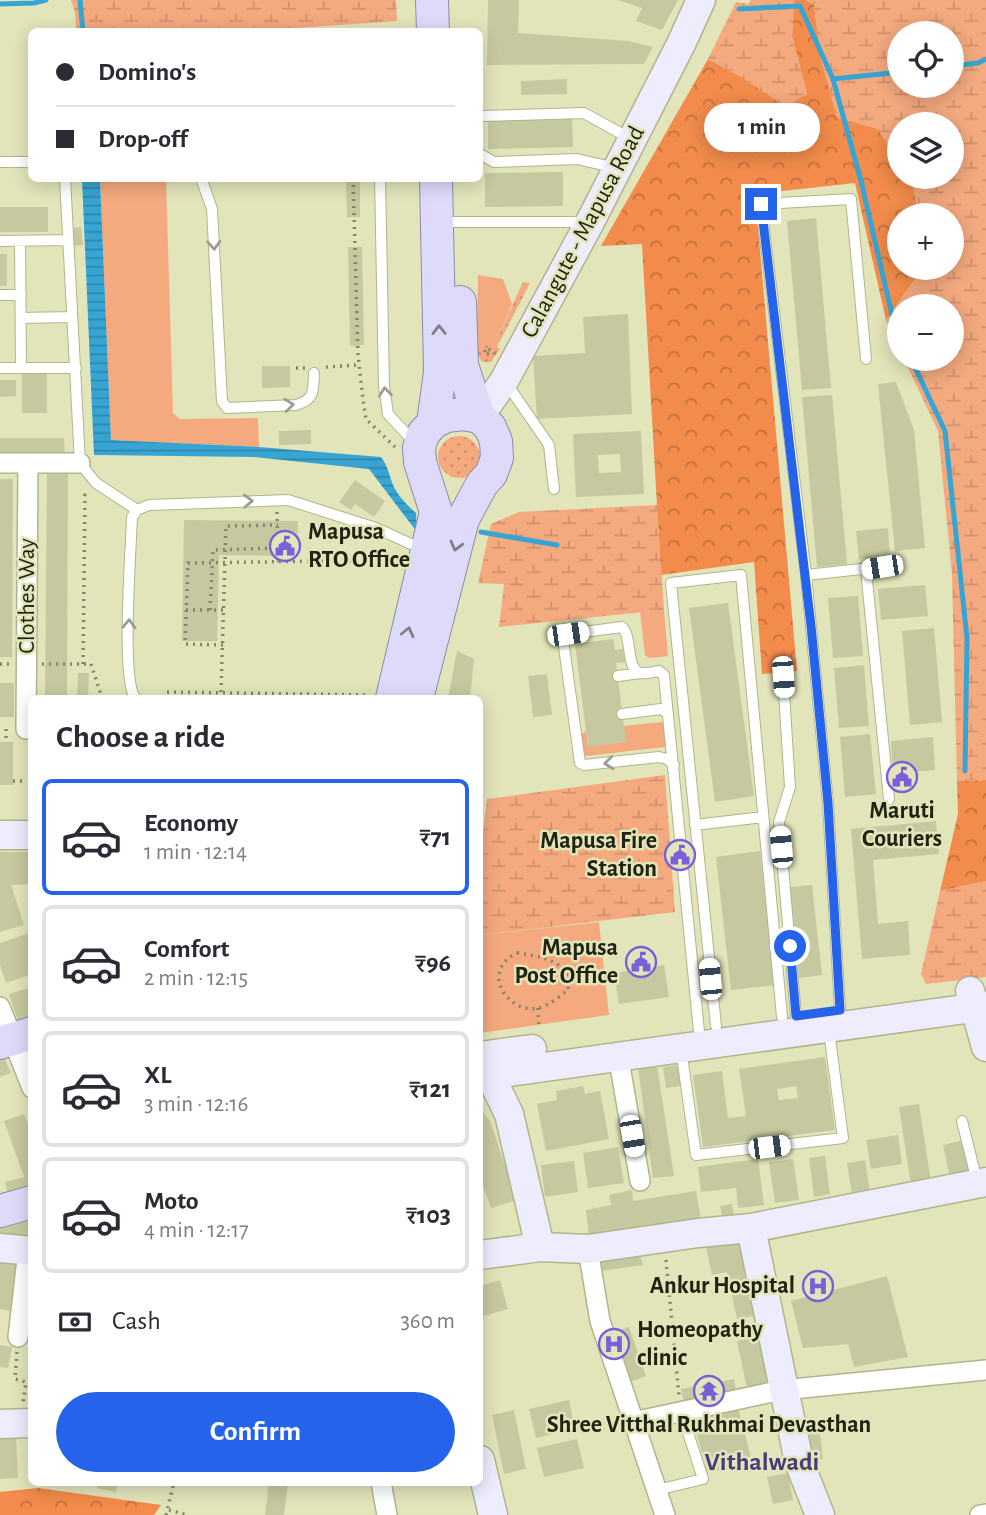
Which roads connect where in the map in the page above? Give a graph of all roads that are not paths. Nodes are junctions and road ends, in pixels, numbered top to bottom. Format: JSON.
{"nodes":[{"id":1,"x":432,"y":0,"type":"edge"},
{"id":2,"x":452,"y":0,"type":"edge"},
{"id":3,"x":701,"y":0,"type":"edge"},
{"id":4,"x":715,"y":0,"type":"edge"},
{"id":5,"x":433,"y":28,"type":"edge"},
{"id":6,"x":452,"y":28,"type":"edge"},
{"id":7,"x":681,"y":44,"type":"junction"},
{"id":8,"x":483,"y":116,"type":"edge"},
{"id":9,"x":632,"y":139,"type":"junction"},
{"id":10,"x":483,"y":156,"type":"edge"},
{"id":11,"x":0,"y":162,"type":"edge"},
{"id":12,"x":28,"y":162,"type":"edge"},
{"id":13,"x":617,"y":168,"type":"junction"},
{"id":14,"x":65,"y":182,"type":"edge"},
{"id":15,"x":202,"y":182,"type":"edge"},
{"id":16,"x":380,"y":182,"type":"edge"},
{"id":17,"x":437,"y":182,"type":"edge"},
{"id":18,"x":455,"y":182,"type":"edge"},
{"id":19,"x":447,"y":222,"type":"junction"},
{"id":20,"x":590,"y":222,"type":"junction"},
{"id":21,"x":66,"y":240,"type":"junction"},
{"id":22,"x":0,"y":242,"type":"edge"},
{"id":23,"x":20,"y":242,"type":"junction"},
{"id":24,"x":0,"y":295,"type":"edge"},
{"id":25,"x":21,"y":295,"type":"junction"},
{"id":26,"x":71,"y":317,"type":"junction"},
{"id":27,"x":21,"y":318,"type":"junction"},
{"id":28,"x":866,"y":359,"type":"dead end"},
{"id":29,"x":0,"y":368,"type":"edge"},
{"id":30,"x":21,"y":368,"type":"junction"},
{"id":31,"x":76,"y":368,"type":"junction"},
{"id":32,"x":501,"y":368,"type":"junction"},
{"id":33,"x":314,"y":373,"type":"dead end"},
{"id":34,"x":479,"y":417,"type":"junction"},
{"id":35,"x":419,"y":449,"type":"junction"},
{"id":36,"x":0,"y":463,"type":"edge"},
{"id":37,"x":28,"y":463,"type":"junction"},
{"id":38,"x":80,"y":463,"type":"junction"},
{"id":39,"x":482,"y":484,"type":"junction"},
{"id":40,"x":554,"y":489,"type":"dead end"},
{"id":41,"x":137,"y":510,"type":"junction"},
{"id":42,"x":425,"y":555,"type":"junction"},
{"id":43,"x":898,"y":565,"type":"dead end"},
{"id":44,"x":866,"y":570,"type":"junction"},
{"id":45,"x":806,"y":575,"type":"junction"},
{"id":46,"x":641,"y":673,"type":"junction"},
{"id":47,"x":618,"y":676,"type":"dead end"},
{"id":48,"x":783,"y":677,"type":"dead end"},
{"id":49,"x":580,"y":681,"type":"dead end"},
{"id":50,"x":569,"y":685,"type":"junction"},
{"id":51,"x":133,"y":695,"type":"edge"},
{"id":52,"x":402,"y":695,"type":"edge"},
{"id":53,"x":402,"y":695,"type":"edge"},
{"id":54,"x":668,"y":712,"type":"junction"},
{"id":55,"x":622,"y":714,"type":"dead end"},
{"id":56,"x":584,"y":718,"type":"dead end"},
{"id":57,"x":574,"y":723,"type":"junction"},
{"id":58,"x":26,"y":729,"type":"dead end"},
{"id":59,"x":674,"y":765,"type":"junction"},
{"id":60,"x":889,"y":799,"type":"dead end"},
{"id":61,"x":763,"y":817,"type":"junction"},
{"id":62,"x":0,"y":822,"type":"edge"},
{"id":63,"x":28,"y":823,"type":"edge"},
{"id":64,"x":695,"y":825,"type":"junction"},
{"id":65,"x":0,"y":835,"type":"edge"},
{"id":66,"x":28,"y":835,"type":"edge"},
{"id":67,"x":979,"y":998,"type":"edge"},
{"id":68,"x":0,"y":1007,"type":"edge"},
{"id":69,"x":789,"y":1017,"type":"junction"},
{"id":70,"x":834,"y":1018,"type":"junction"},
{"id":71,"x":699,"y":1036,"type":"junction"},
{"id":72,"x":15,"y":1038,"type":"edge"},
{"id":73,"x":986,"y":1047,"type":"edge"},
{"id":74,"x":618,"y":1055,"type":"junction"},
{"id":75,"x":483,"y":1069,"type":"edge"},
{"id":76,"x":28,"y":1076,"type":"edge"},
{"id":77,"x":962,"y":1121,"type":"dead end"},
{"id":78,"x":640,"y":1181,"type":"dead end"},
{"id":79,"x":982,"y":1183,"type":"edge"},
{"id":80,"x":28,"y":1203,"type":"edge"},
{"id":81,"x":0,"y":1211,"type":"edge"},
{"id":82,"x":751,"y":1228,"type":"junction"},
{"id":83,"x":540,"y":1247,"type":"junction"},
{"id":84,"x":0,"y":1248,"type":"edge"},
{"id":85,"x":588,"y":1249,"type":"junction"},
{"id":86,"x":28,"y":1251,"type":"edge"},
{"id":87,"x":483,"y":1255,"type":"edge"},
{"id":88,"x":28,"y":1265,"type":"edge"},
{"id":89,"x":18,"y":1337,"type":"road end"},
{"id":90,"x":986,"y":1370,"type":"edge"},
{"id":91,"x":782,"y":1390,"type":"junction"},
{"id":92,"x":681,"y":1411,"type":"junction"},
{"id":93,"x":633,"y":1422,"type":"junction"},
{"id":94,"x":483,"y":1473,"type":"edge"},
{"id":95,"x":382,"y":1486,"type":"edge"},
{"id":96,"x":657,"y":1490,"type":"junction"},
{"id":97,"x":986,"y":1514,"type":"edge"},
{"id":98,"x":387,"y":1515,"type":"edge"},
{"id":99,"x":493,"y":1515,"type":"edge"},
{"id":100,"x":665,"y":1515,"type":"edge"},
{"id":101,"x":820,"y":1515,"type":"edge"},
{"id":102,"x":981,"y":1515,"type":"edge"}],
"edges":[{"from":1,"to":5,"type":"main road"},
{"from":2,"to":6,"type":"main road"},
{"from":3,"to":7,"type":"main road","name":"Calangute - Mapusa Road"},
{"from":4,"to":7,"type":"main road","name":"Calangute - Mapusa Road"},
{"from":7,"to":9,"type":"main road","name":"Calangute - Mapusa Road"},
{"from":8,"to":9,"type":"lane"},
{"from":9,"to":13,"type":"main road","name":"Calangute - Mapusa Road"},
{"from":10,"to":13,"type":"lane"},
{"from":11,"to":12,"type":"lane"},
{"from":13,"to":20,"type":"main road","name":"Calangute - Mapusa Road"},
{"from":14,"to":21,"type":"lane"},
{"from":15,"to":33,"type":"lane","one_way":true},
{"from":35,"to":16,"type":"lane","one_way":true},
{"from":17,"to":19,"type":"main road"},
{"from":18,"to":19,"type":"main road"},
{"from":19,"to":20,"type":"lane"},
{"from":19,"to":34,"type":"main road"},
{"from":35,"to":19,"type":"main road","one_way":true},
{"from":20,"to":32,"type":"main road","name":"Calangute - Mapusa Road"},
{"from":21,"to":23,"type":"lane"},
{"from":21,"to":26,"type":"lane"},
{"from":22,"to":23,"type":"lane"},
{"from":23,"to":25,"type":"lane"},
{"from":24,"to":25,"type":"lane"},
{"from":25,"to":27,"type":"lane"},
{"from":26,"to":27,"type":"lane"},
{"from":26,"to":31,"type":"lane"},
{"from":27,"to":30,"type":"lane"},
{"from":28,"to":45,"type":"lane"},
{"from":29,"to":30,"type":"lane"},
{"from":30,"to":31,"type":"lane"},
{"from":31,"to":38,"type":"lane"},
{"from":32,"to":34,"type":"main road","name":"Calangute - Mapusa Road"},
{"from":32,"to":40,"type":"lane"},
{"from":34,"to":35,"type":"main road"},
{"from":34,"to":39,"type":"main road"},
{"from":35,"to":39,"type":"main road"},
{"from":35,"to":42,"type":"main road"},
{"from":36,"to":37,"type":"street"},
{"from":37,"to":38,"type":"street"},
{"from":37,"to":58,"type":"street","name":"Clothes Way"},
{"from":38,"to":41,"type":"lane"},
{"from":39,"to":52,"type":"main road","one_way":true},
{"from":41,"to":42,"type":"lane","one_way":true},
{"from":51,"to":41,"type":"lane","one_way":true},
{"from":53,"to":42,"type":"main road","one_way":true},
{"from":43,"to":44,"type":"lane"},
{"from":44,"to":45,"type":"lane"},
{"from":44,"to":60,"type":"lane"},
{"from":45,"to":70,"type":"lane"},
{"from":46,"to":47,"type":"lane"},
{"from":46,"to":50,"type":"lane"},
{"from":46,"to":54,"type":"lane"},
{"from":48,"to":69,"type":"lane"},
{"from":49,"to":50,"type":"lane"},
{"from":50,"to":57,"type":"lane"},
{"from":54,"to":55,"type":"lane"},
{"from":54,"to":59,"type":"lane"},
{"from":56,"to":57,"type":"lane"},
{"from":59,"to":57,"type":"lane","one_way":true},
{"from":59,"to":71,"type":"lane"},
{"from":61,"to":64,"type":"lane"},
{"from":61,"to":64,"type":"lane"},
{"from":61,"to":69,"type":"lane"},
{"from":62,"to":63,"type":"main road"},
{"from":64,"to":71,"type":"lane"},
{"from":65,"to":66,"type":"main road"},
{"from":67,"to":70,"type":"main road"},
{"from":67,"to":73,"type":"main road"},
{"from":68,"to":72,"type":"street"},
{"from":69,"to":70,"type":"main road"},
{"from":69,"to":71,"type":"main road"},
{"from":70,"to":71,"type":"main road"},
{"from":70,"to":71,"type":"lane"},
{"from":71,"to":74,"type":"main road"},
{"from":71,"to":75,"type":"main road"},
{"from":72,"to":76,"type":"street"},
{"from":74,"to":75,"type":"main road"},
{"from":74,"to":78,"type":"street"},
{"from":75,"to":83,"type":"main road"},
{"from":77,"to":79,"type":"lane"},
{"from":79,"to":82,"type":"main road"},
{"from":80,"to":81,"type":"main road"},
{"from":82,"to":85,"type":"main road"},
{"from":82,"to":91,"type":"main road"},
{"from":83,"to":85,"type":"main road"},
{"from":83,"to":87,"type":"main road"},
{"from":84,"to":86,"type":"main road"},
{"from":85,"to":93,"type":"street"},
{"from":88,"to":89,"type":"street"},
{"from":90,"to":91,"type":"street"},
{"from":91,"to":92,"type":"street"},
{"from":91,"to":101,"type":"main road"},
{"from":92,"to":93,"type":"street"},
{"from":92,"to":96,"type":"lane"},
{"from":93,"to":96,"type":"street"},
{"from":94,"to":99,"type":"main road"},
{"from":95,"to":98,"type":"street"},
{"from":96,"to":100,"type":"street"},
{"from":97,"to":102,"type":"street"}]}
